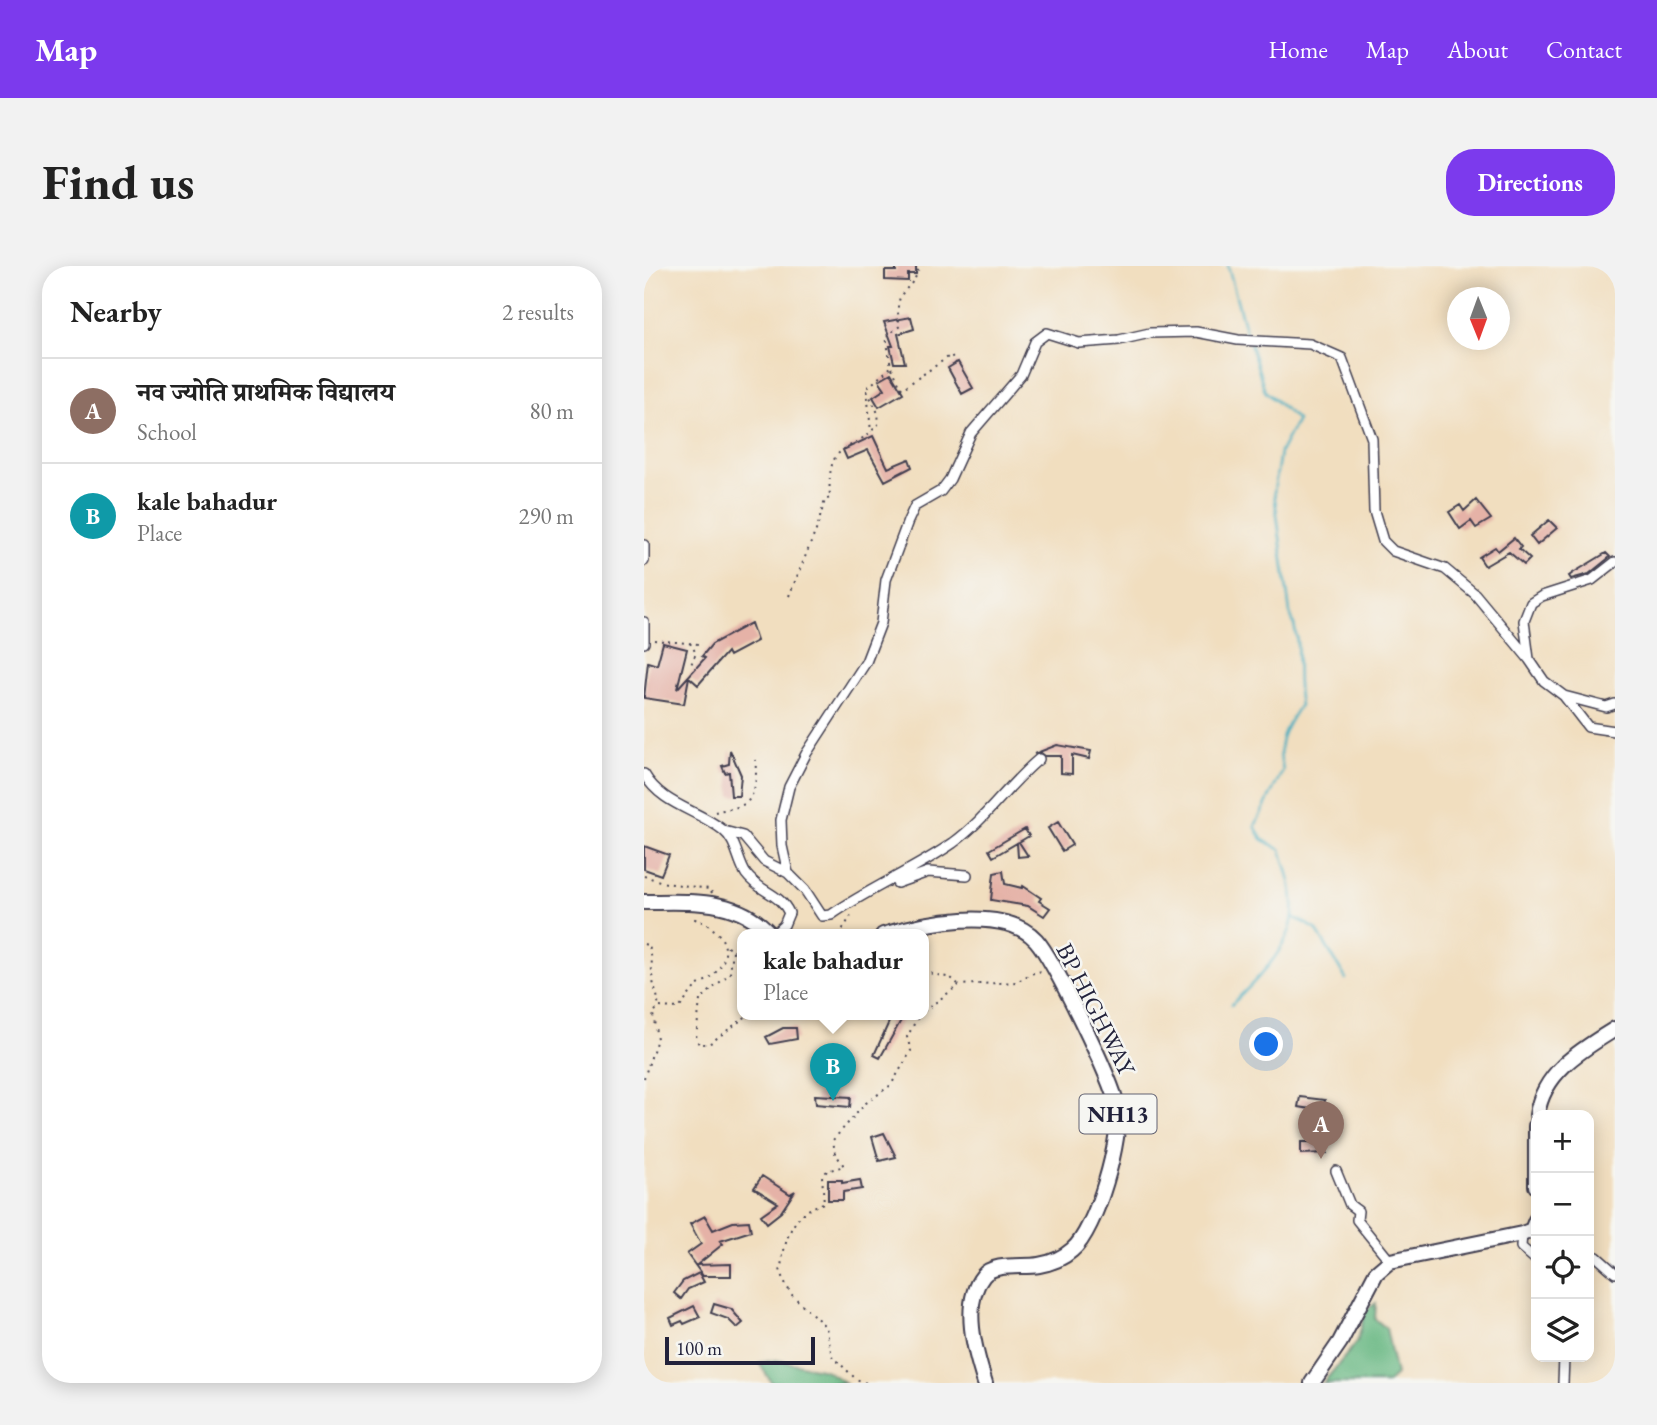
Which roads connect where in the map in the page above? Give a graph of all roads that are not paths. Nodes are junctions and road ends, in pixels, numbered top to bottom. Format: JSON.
{"nodes":[{"id":1,"x":644,"y":545,"type":"edge"},
{"id":2,"x":644,"y":561,"type":"edge"},
{"id":3,"x":1615,"y":562,"type":"edge"},
{"id":4,"x":644,"y":622,"type":"edge"},
{"id":5,"x":645,"y":634,"type":"edge"},
{"id":6,"x":644,"y":643,"type":"edge"},
{"id":7,"x":1529,"y":659,"type":"junction"},
{"id":8,"x":1564,"y":696,"type":"junction"},
{"id":9,"x":1615,"y":704,"type":"edge"},
{"id":10,"x":1615,"y":731,"type":"edge"},
{"id":11,"x":1039,"y":759,"type":"dead end"},
{"id":12,"x":644,"y":774,"type":"edge"},
{"id":13,"x":721,"y":829,"type":"junction"},
{"id":14,"x":788,"y":873,"type":"junction"},
{"id":15,"x":967,"y":875,"type":"dead end"},
{"id":16,"x":644,"y":902,"type":"edge"},
{"id":17,"x":850,"y":902,"type":"junction"},
{"id":18,"x":766,"y":929,"type":"edge"},
{"id":19,"x":779,"y":929,"type":"edge"},
{"id":20,"x":908,"y":929,"type":"edge"},
{"id":21,"x":1615,"y":1029,"type":"edge"},
{"id":22,"x":1539,"y":1110,"type":"edge"},
{"id":23,"x":1336,"y":1171,"type":"dead end"},
{"id":24,"x":1531,"y":1227,"type":"edge"},
{"id":25,"x":1531,"y":1229,"type":"edge"},
{"id":26,"x":1531,"y":1256,"type":"edge"},
{"id":27,"x":1594,"y":1257,"type":"edge"},
{"id":28,"x":1390,"y":1261,"type":"junction"},
{"id":29,"x":1615,"y":1273,"type":"edge"},
{"id":30,"x":1564,"y":1362,"type":"edge"},
{"id":31,"x":985,"y":1383,"type":"edge"},
{"id":32,"x":1312,"y":1383,"type":"edge"},
{"id":33,"x":1563,"y":1383,"type":"edge"}],
"edges":[{"from":1,"to":2,"type":"street"},
{"from":3,"to":7,"type":"street"},
{"from":4,"to":5,"type":"street"},
{"from":5,"to":6,"type":"street"},
{"from":7,"to":8,"type":"street"},
{"from":7,"to":14,"type":"street"},
{"from":8,"to":9,"type":"street"},
{"from":8,"to":10,"type":"street"},
{"from":11,"to":17,"type":"street"},
{"from":12,"to":13,"type":"street"},
{"from":13,"to":14,"type":"street"},
{"from":13,"to":19,"type":"street"},
{"from":14,"to":17,"type":"street"},
{"from":15,"to":17,"type":"street"},
{"from":16,"to":18,"type":"highway"},
{"from":20,"to":31,"type":"highway","name":"BP HIGHWAY","number":"NH13"},
{"from":21,"to":22,"type":"highway"},
{"from":23,"to":28,"type":"street"},
{"from":24,"to":28,"type":"highway"},
{"from":25,"to":26,"type":"street"},
{"from":27,"to":29,"type":"street"},
{"from":28,"to":32,"type":"highway"},
{"from":30,"to":33,"type":"street"}]}
